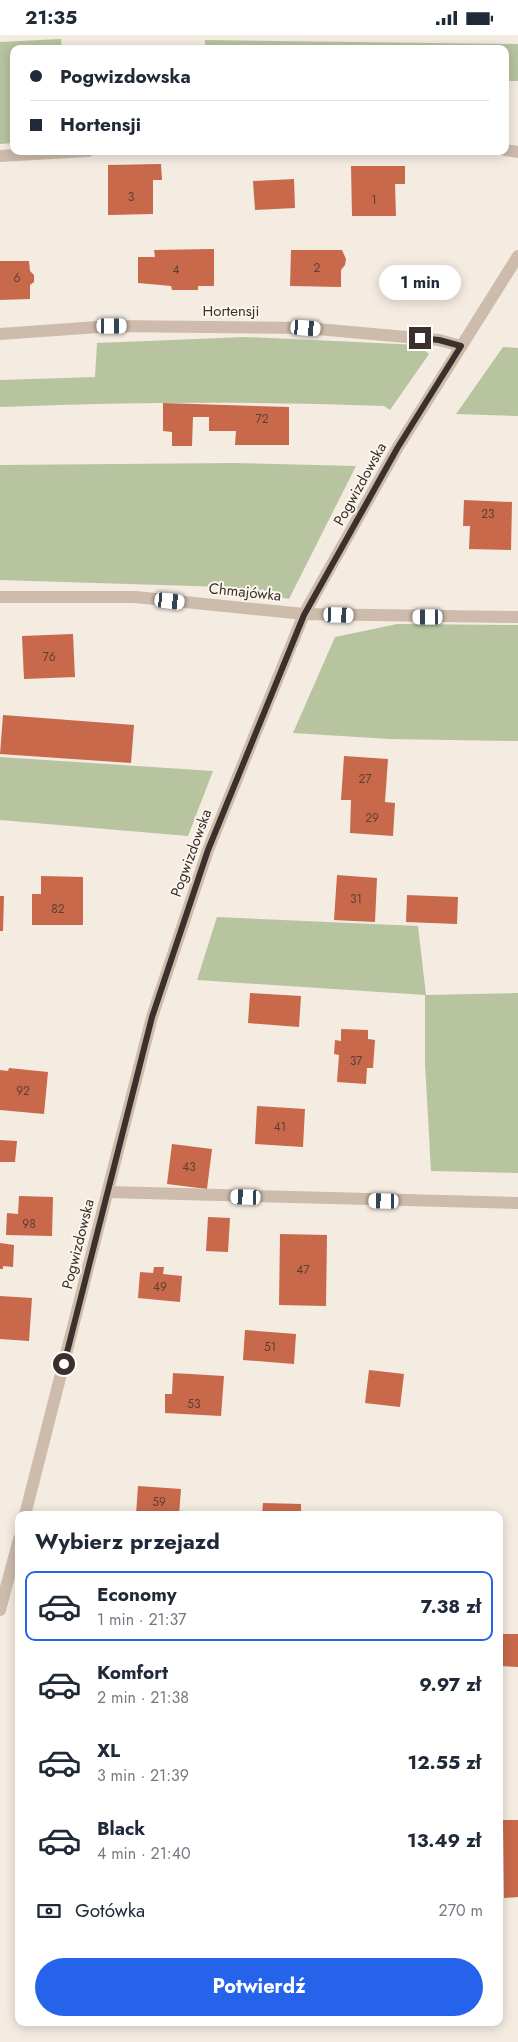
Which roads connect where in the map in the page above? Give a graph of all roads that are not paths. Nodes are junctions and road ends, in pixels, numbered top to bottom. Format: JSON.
{"nodes":[{"id":1,"x":518,"y":256,"type":"edge"},
{"id":2,"x":0,"y":334,"type":"edge"},
{"id":3,"x":461,"y":346,"type":"junction"},
{"id":4,"x":0,"y":597,"type":"edge"},
{"id":5,"x":304,"y":615,"type":"junction"},
{"id":6,"x":518,"y":617,"type":"edge"},
{"id":7,"x":108,"y":1192,"type":"junction"},
{"id":8,"x":518,"y":1203,"type":"edge"},
{"id":9,"x":26,"y":1511,"type":"edge"},
{"id":10,"x":15,"y":1554,"type":"edge"},
{"id":11,"x":0,"y":1610,"type":"edge"}],
"edges":[{"from":1,"to":3,"type":"street","name":"Pogwizdowska"},
{"from":2,"to":3,"type":"street","name":"Hortensji"},
{"from":3,"to":5,"type":"street","name":"Pogwizdowska"},
{"from":4,"to":5,"type":"street","name":"Chmajówka"},
{"from":5,"to":6,"type":"street","name":"Chmajówka"},
{"from":5,"to":7,"type":"street","name":"Pogwizdowska"},
{"from":7,"to":8,"type":"street"},
{"from":7,"to":9,"type":"street","name":"Pogwizdowska"},
{"from":10,"to":11,"type":"street"}]}
